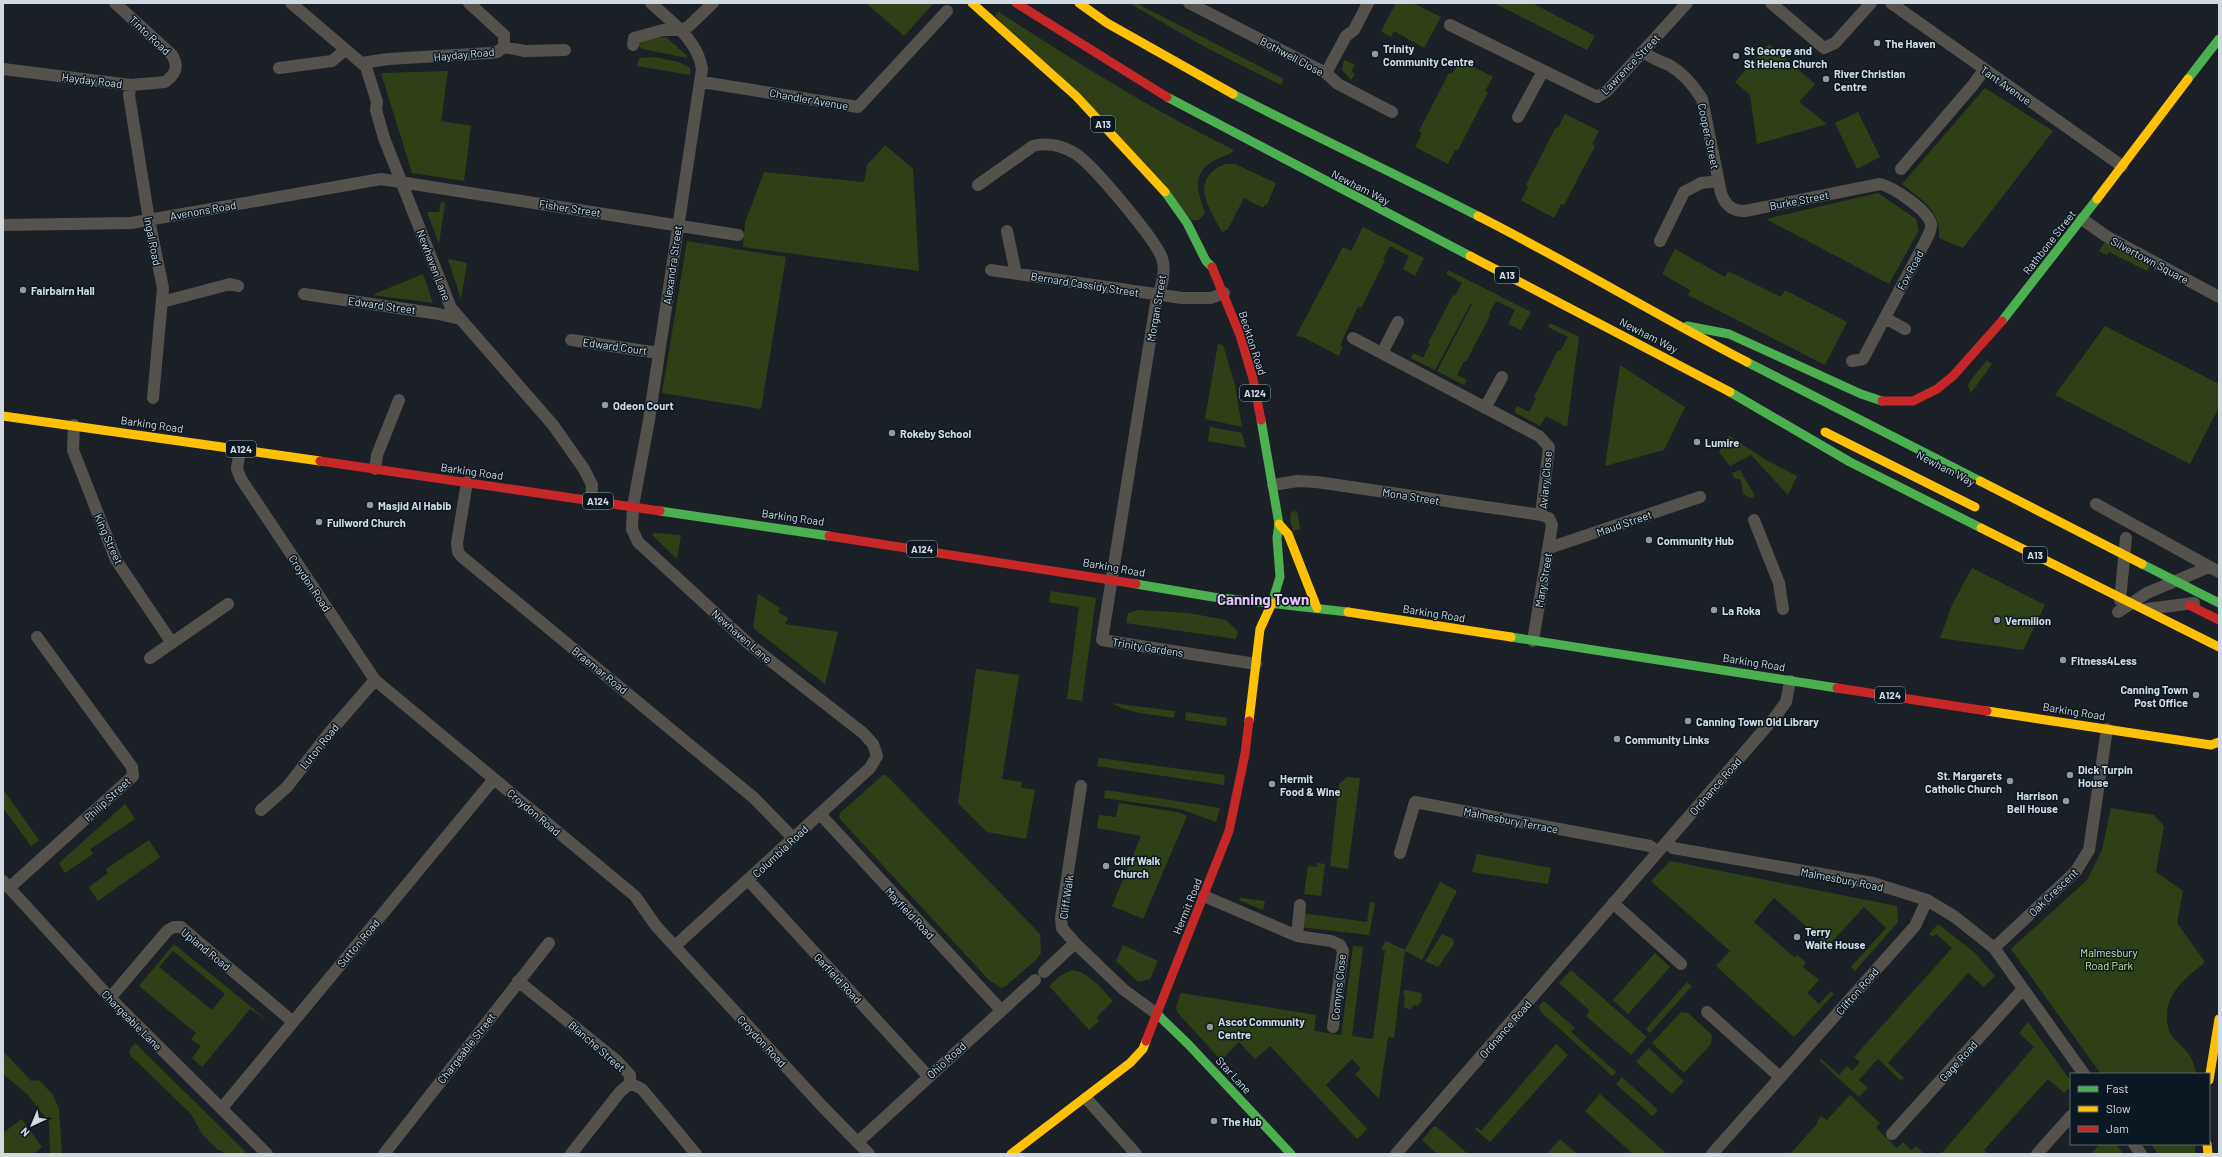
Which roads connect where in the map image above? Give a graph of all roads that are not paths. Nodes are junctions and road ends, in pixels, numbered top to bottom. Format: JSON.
{"nodes":[{"id":1,"x":114,"y":3,"type":"edge"},
{"id":2,"x":292,"y":3,"type":"edge"},
{"id":3,"x":469,"y":3,"type":"edge"},
{"id":4,"x":651,"y":3,"type":"edge"},
{"id":5,"x":713,"y":3,"type":"edge"},
{"id":6,"x":972,"y":3,"type":"edge"},
{"id":7,"x":1016,"y":3,"type":"edge"},
{"id":8,"x":1079,"y":3,"type":"edge"},
{"id":9,"x":1098,"y":3,"type":"edge"},
{"id":10,"x":1189,"y":3,"type":"edge"},
{"id":11,"x":1368,"y":3,"type":"edge"},
{"id":12,"x":1687,"y":3,"type":"edge"},
{"id":13,"x":1772,"y":3,"type":"edge"},
{"id":14,"x":1871,"y":3,"type":"edge"},
{"id":15,"x":1891,"y":3,"type":"edge"},
{"id":16,"x":947,"y":10,"type":"dead end"},
{"id":17,"x":1107,"y":23,"type":"junction"},
{"id":18,"x":1450,"y":25,"type":"dead end"},
{"id":19,"x":681,"y":30,"type":"junction"},
{"id":20,"x":2219,"y":39,"type":"edge"},
{"id":21,"x":633,"y":45,"type":"dead end"},
{"id":22,"x":504,"y":47,"type":"junction"},
{"id":23,"x":565,"y":50,"type":"dead end"},
{"id":24,"x":344,"y":51,"type":"junction"},
{"id":25,"x":1644,"y":52,"type":"junction"},
{"id":26,"x":362,"y":63,"type":"junction"},
{"id":27,"x":3,"y":68,"type":"edge"},
{"id":28,"x":279,"y":68,"type":"dead end"},
{"id":29,"x":1984,"y":70,"type":"junction"},
{"id":30,"x":176,"y":71,"type":"joint"},
{"id":31,"x":1543,"y":71,"type":"junction"},
{"id":32,"x":1326,"y":73,"type":"junction"},
{"id":33,"x":702,"y":82,"type":"junction"},
{"id":34,"x":131,"y":84,"type":"junction"},
{"id":35,"x":1392,"y":112,"type":"dead end"},
{"id":36,"x":1518,"y":117,"type":"dead end"},
{"id":37,"x":2122,"y":166,"type":"junction"},
{"id":38,"x":1901,"y":169,"type":"dead end"},
{"id":39,"x":1718,"y":181,"type":"junction"},
{"id":40,"x":401,"y":182,"type":"junction"},
{"id":41,"x":978,"y":185,"type":"dead end"},
{"id":42,"x":1896,"y":190,"type":"joint"},
{"id":43,"x":149,"y":220,"type":"junction"},
{"id":44,"x":2082,"y":220,"type":"junction"},
{"id":45,"x":3,"y":225,"type":"edge"},
{"id":46,"x":678,"y":226,"type":"junction"},
{"id":47,"x":1007,"y":232,"type":"dead end"},
{"id":48,"x":738,"y":235,"type":"dead end"},
{"id":49,"x":1660,"y":241,"type":"dead end"},
{"id":50,"x":1212,"y":267,"type":"joint"},
{"id":51,"x":991,"y":270,"type":"dead end"},
{"id":52,"x":1016,"y":274,"type":"junction"},
{"id":53,"x":238,"y":286,"type":"dead end"},
{"id":54,"x":1224,"y":293,"type":"junction"},
{"id":55,"x":304,"y":294,"type":"dead end"},
{"id":56,"x":1158,"y":295,"type":"junction"},
{"id":57,"x":2219,"y":298,"type":"edge"},
{"id":58,"x":162,"y":302,"type":"junction"},
{"id":59,"x":1884,"y":318,"type":"junction"},
{"id":60,"x":460,"y":319,"type":"junction"},
{"id":61,"x":1398,"y":322,"type":"dead end"},
{"id":62,"x":1671,"y":322,"type":"junction"},
{"id":63,"x":1905,"y":329,"type":"dead end"},
{"id":64,"x":1353,"y":338,"type":"dead end"},
{"id":65,"x":571,"y":340,"type":"dead end"},
{"id":66,"x":659,"y":353,"type":"junction"},
{"id":67,"x":1382,"y":353,"type":"junction"},
{"id":68,"x":1709,"y":354,"type":"dead end"},
{"id":69,"x":1858,"y":360,"type":"dead end"},
{"id":70,"x":1502,"y":377,"type":"dead end"},
{"id":71,"x":1704,"y":377,"type":"junction"},
{"id":72,"x":1861,"y":394,"type":"joint"},
{"id":73,"x":153,"y":398,"type":"dead end"},
{"id":74,"x":399,"y":400,"type":"dead end"},
{"id":75,"x":1769,"y":404,"type":"dead end"},
{"id":76,"x":1486,"y":408,"type":"junction"},
{"id":77,"x":3,"y":416,"type":"edge"},
{"id":78,"x":74,"y":425,"type":"junction"},
{"id":79,"x":1816,"y":427,"type":"dead end"},
{"id":80,"x":240,"y":449,"type":"junction"},
{"id":81,"x":375,"y":469,"type":"junction"},
{"id":82,"x":467,"y":482,"type":"junction"},
{"id":83,"x":1273,"y":485,"type":"junction"},
{"id":84,"x":1700,"y":497,"type":"dead end"},
{"id":85,"x":591,"y":500,"type":"junction"},
{"id":86,"x":2096,"y":504,"type":"dead end"},
{"id":87,"x":632,"y":506,"type":"junction"},
{"id":88,"x":1984,"y":512,"type":"dead end"},
{"id":89,"x":1546,"y":517,"type":"junction"},
{"id":90,"x":1754,"y":520,"type":"dead end"},
{"id":91,"x":1279,"y":524,"type":"junction"},
{"id":92,"x":2126,"y":538,"type":"dead end"},
{"id":93,"x":1549,"y":548,"type":"junction"},
{"id":94,"x":2113,"y":566,"type":"dead end"},
{"id":95,"x":2214,"y":570,"type":"edge"},
{"id":96,"x":2112,"y":577,"type":"dead end"},
{"id":97,"x":2134,"y":577,"type":"dead end"},
{"id":98,"x":1112,"y":579,"type":"junction"},
{"id":99,"x":2148,"y":588,"type":"junction"},
{"id":100,"x":2219,"y":602,"type":"edge"},
{"id":101,"x":1272,"y":603,"type":"junction"},
{"id":102,"x":228,"y":604,"type":"dead end"},
{"id":103,"x":1317,"y":608,"type":"junction"},
{"id":104,"x":1783,"y":609,"type":"dead end"},
{"id":105,"x":2118,"y":612,"type":"junction"},
{"id":106,"x":2183,"y":614,"type":"dead end"},
{"id":107,"x":2137,"y":615,"type":"junction"},
{"id":108,"x":2219,"y":620,"type":"edge"},
{"id":109,"x":37,"y":637,"type":"dead end"},
{"id":110,"x":1533,"y":641,"type":"junction"},
{"id":111,"x":172,"y":643,"type":"junction"},
{"id":112,"x":2219,"y":647,"type":"edge"},
{"id":113,"x":150,"y":658,"type":"dead end"},
{"id":114,"x":1256,"y":664,"type":"junction"},
{"id":115,"x":375,"y":680,"type":"junction"},
{"id":116,"x":1790,"y":680,"type":"junction"},
{"id":117,"x":2107,"y":729,"type":"junction"},
{"id":118,"x":2216,"y":746,"type":"edge"},
{"id":119,"x":877,"y":751,"type":"joint"},
{"id":120,"x":494,"y":779,"type":"junction"},
{"id":121,"x":1081,"y":786,"type":"dead end"},
{"id":122,"x":261,"y":810,"type":"dead end"},
{"id":123,"x":820,"y":814,"type":"junction"},
{"id":124,"x":793,"y":838,"type":"junction"},
{"id":125,"x":1667,"y":842,"type":"junction"},
{"id":126,"x":1658,"y":852,"type":"junction"},
{"id":127,"x":1400,"y":853,"type":"dead end"},
{"id":128,"x":748,"y":880,"type":"junction"},
{"id":129,"x":6,"y":884,"type":"edge"},
{"id":130,"x":1204,"y":896,"type":"junction"},
{"id":131,"x":1926,"y":900,"type":"junction"},
{"id":132,"x":1614,"y":903,"type":"junction"},
{"id":133,"x":1300,"y":905,"type":"dead end"},
{"id":134,"x":1297,"y":936,"type":"junction"},
{"id":135,"x":549,"y":943,"type":"dead end"},
{"id":136,"x":1074,"y":943,"type":"junction"},
{"id":137,"x":675,"y":946,"type":"junction"},
{"id":138,"x":1994,"y":948,"type":"junction"},
{"id":139,"x":1681,"y":964,"type":"dead end"},
{"id":140,"x":518,"y":981,"type":"junction"},
{"id":141,"x":2023,"y":989,"type":"junction"},
{"id":142,"x":110,"y":998,"type":"junction"},
{"id":143,"x":1001,"y":1010,"type":"junction"},
{"id":144,"x":1707,"y":1012,"type":"dead end"},
{"id":145,"x":1157,"y":1014,"type":"junction"},
{"id":146,"x":2219,"y":1019,"type":"edge"},
{"id":147,"x":292,"y":1021,"type":"junction"},
{"id":148,"x":1333,"y":1027,"type":"dead end"},
{"id":149,"x":2083,"y":1073,"type":"edge"},
{"id":150,"x":2210,"y":1074,"type":"edge"},
{"id":151,"x":928,"y":1076,"type":"junction"},
{"id":152,"x":1780,"y":1077,"type":"junction"},
{"id":153,"x":630,"y":1083,"type":"junction"},
{"id":154,"x":1086,"y":1098,"type":"junction"},
{"id":155,"x":222,"y":1108,"type":"junction"},
{"id":156,"x":2070,"y":1117,"type":"edge"},
{"id":157,"x":1892,"y":1134,"type":"dead end"},
{"id":158,"x":858,"y":1142,"type":"junction"},
{"id":159,"x":2135,"y":1145,"type":"edge"},
{"id":160,"x":266,"y":1154,"type":"edge"},
{"id":161,"x":384,"y":1154,"type":"edge"},
{"id":162,"x":571,"y":1154,"type":"edge"},
{"id":163,"x":696,"y":1154,"type":"edge"},
{"id":164,"x":869,"y":1154,"type":"edge"},
{"id":165,"x":1011,"y":1154,"type":"edge"},
{"id":166,"x":1136,"y":1154,"type":"edge"},
{"id":167,"x":1291,"y":1154,"type":"edge"},
{"id":168,"x":1396,"y":1154,"type":"edge"},
{"id":169,"x":1712,"y":1154,"type":"edge"},
{"id":170,"x":2037,"y":1154,"type":"edge"},
{"id":171,"x":2141,"y":1154,"type":"edge"}],
"edges":[{"from":1,"to":30,"type":"street","name":"Tinto Road"},
{"from":2,"to":24,"type":"street"},
{"from":3,"to":22,"type":"street"},
{"from":4,"to":19,"type":"street","name":"Alexandra Street"},
{"from":5,"to":19,"type":"street"},
{"from":6,"to":50,"type":"main road","number":"A13"},
{"from":7,"to":71,"type":"main road","name":"Newham Way","number":"A13"},
{"from":8,"to":17,"type":"main road","name":"Newham Way"},
{"from":9,"to":17,"type":"street"},
{"from":10,"to":32,"type":"street","name":"Bothwell Close"},
{"from":11,"to":32,"type":"street"},
{"from":12,"to":25,"type":"street","name":"Lawrence Street"},
{"from":13,"to":14,"type":"street"},
{"from":15,"to":29,"type":"street","name":"Tant Avenue"},
{"from":16,"to":33,"type":"street","name":"Chandler Avenue"},
{"from":17,"to":62,"type":"main road","name":"Newham Way"},
{"from":18,"to":31,"type":"street","name":"Lawrence Street"},
{"from":19,"to":21,"type":"street"},
{"from":19,"to":33,"type":"street","name":"Alexandra Street"},
{"from":20,"to":37,"type":"main road","name":"Rathbone Street"},
{"from":22,"to":23,"type":"street","name":"Hayday Road"},
{"from":22,"to":26,"type":"street","name":"Hayday Road"},
{"from":24,"to":26,"type":"street"},
{"from":24,"to":28,"type":"street"},
{"from":25,"to":31,"type":"street","name":"Lawrence Street"},
{"from":25,"to":39,"type":"street","name":"Cooper Street"},
{"from":26,"to":40,"type":"street","name":"Newhaven Lane"},
{"from":27,"to":34,"type":"street","name":"Hayday Road"},
{"from":29,"to":37,"type":"street","name":"Tant Avenue"},
{"from":29,"to":38,"type":"street"},
{"from":30,"to":34,"type":"street","name":"Hayday Road"},
{"from":31,"to":36,"type":"street"},
{"from":32,"to":35,"type":"street","name":"Bothwell Close"},
{"from":33,"to":46,"type":"street","name":"Alexandra Street"},
{"from":34,"to":43,"type":"street","name":"Ingal Road"},
{"from":37,"to":44,"type":"main road","name":"Rathbone Street"},
{"from":39,"to":42,"type":"street","name":"Burke Street"},
{"from":39,"to":49,"type":"street","name":"Cooper Street"},
{"from":40,"to":43,"type":"street","name":"Avenons Road"},
{"from":40,"to":46,"type":"street","name":"Fisher Street"},
{"from":40,"to":60,"type":"street","name":"Newhaven Lane"},
{"from":41,"to":56,"type":"street","name":"Morgan Street"},
{"from":42,"to":59,"type":"street","name":"Fox Road"},
{"from":43,"to":45,"type":"street","name":"Avenons Road"},
{"from":43,"to":58,"type":"street","name":"Ingal Road"},
{"from":44,"to":57,"type":"street","name":"Silvertown Square"},
{"from":44,"to":72,"type":"main road","name":"Rathbone Street"},
{"from":46,"to":48,"type":"street","name":"Fisher Street"},
{"from":46,"to":66,"type":"street","name":"Alexandra Street"},
{"from":47,"to":52,"type":"street","name":"Bernard Cassidy Street"},
{"from":50,"to":54,"type":"main road","name":"Beckton Road","number":"A124"},
{"from":51,"to":52,"type":"street","name":"Bernard Cassidy Street"},
{"from":52,"to":56,"type":"street","name":"Bernard Cassidy Street"},
{"from":53,"to":58,"type":"street"},
{"from":54,"to":56,"type":"street","name":"Bernard Cassidy Street"},
{"from":54,"to":83,"type":"main road","name":"Beckton Road","number":"A124"},
{"from":55,"to":60,"type":"street","name":"Edward Street"},
{"from":56,"to":98,"type":"street","name":"Morgan Street"},
{"from":58,"to":73,"type":"street","name":"Ingal Road"},
{"from":59,"to":63,"type":"street"},
{"from":59,"to":69,"type":"street","name":"Fox Road"},
{"from":60,"to":85,"type":"street","name":"Newhaven Lane"},
{"from":61,"to":67,"type":"street"},
{"from":62,"to":68,"type":"main road","name":"Newham Way"},
{"from":62,"to":72,"type":"main road","name":"Newham Way"},
{"from":62,"to":100,"type":"main road","name":"Newham Way"},
{"from":64,"to":67,"type":"street","name":"Aviary Close"},
{"from":65,"to":66,"type":"street","name":"Edward Court"},
{"from":66,"to":87,"type":"street","name":"Alexandra Street"},
{"from":67,"to":76,"type":"street","name":"Aviary Close"},
{"from":70,"to":76,"type":"street"},
{"from":71,"to":75,"type":"main road","name":"Newham Way","number":"A13"},
{"from":71,"to":112,"type":"main road","name":"Newham Way","number":"A13"},
{"from":74,"to":81,"type":"street"},
{"from":76,"to":89,"type":"street","name":"Aviary Close"},
{"from":77,"to":78,"type":"main road","name":"Barking Road","number":"A124"},
{"from":78,"to":80,"type":"main road","name":"Barking Road","number":"A124"},
{"from":78,"to":111,"type":"street","name":"King Street"},
{"from":79,"to":88,"type":"main road","name":"Newham Way"},
{"from":80,"to":81,"type":"main road","name":"Barking Road","number":"A124"},
{"from":80,"to":115,"type":"street","name":"Croydon Road"},
{"from":81,"to":82,"type":"main road","name":"Barking Road","number":"A124"},
{"from":82,"to":85,"type":"main road","name":"Barking Road","number":"A124"},
{"from":82,"to":124,"type":"street","name":"Braemar Road"},
{"from":83,"to":89,"type":"street","name":"Mona Street"},
{"from":83,"to":91,"type":"main road","name":"Beckton Road","number":"A124"},
{"from":84,"to":93,"type":"street","name":"Maud Street"},
{"from":85,"to":87,"type":"main road","name":"Barking Road","number":"A124"},
{"from":86,"to":95,"type":"street"},
{"from":87,"to":98,"type":"main road","name":"Barking Road","number":"A124"},
{"from":87,"to":119,"type":"street","name":"Newhaven Lane"},
{"from":89,"to":93,"type":"street","name":"Mary Street"},
{"from":90,"to":104,"type":"street"},
{"from":91,"to":101,"type":"main road","name":"Beckton Road","number":"A124"},
{"from":91,"to":103,"type":"main road","name":"Beckton Road","number":"A124"},
{"from":92,"to":105,"type":"street"},
{"from":93,"to":110,"type":"street","name":"Mary Street"},
{"from":94,"to":97,"type":"main road"},
{"from":95,"to":99,"type":"street"},
{"from":96,"to":106,"type":"main road"},
{"from":98,"to":101,"type":"main road","name":"Barking Road","number":"A124"},
{"from":98,"to":114,"type":"street","name":"Trinity Gardens"},
{"from":99,"to":105,"type":"street"},
{"from":99,"to":107,"type":"street"},
{"from":99,"to":108,"type":"main road"},
{"from":100,"to":107,"type":"street"},
{"from":101,"to":103,"type":"main road","name":"Barking Road","number":"A124"},
{"from":101,"to":114,"type":"main road","name":"Hermit Road"},
{"from":102,"to":111,"type":"street"},
{"from":103,"to":110,"type":"main road","name":"Barking Road","number":"A124"},
{"from":105,"to":107,"type":"street"},
{"from":109,"to":129,"type":"street","name":"Philip Street"},
{"from":110,"to":116,"type":"main road","name":"Barking Road","number":"A124"},
{"from":111,"to":113,"type":"street"},
{"from":114,"to":130,"type":"main road","name":"Hermit Road"},
{"from":115,"to":120,"type":"street","name":"Croydon Road"},
{"from":115,"to":122,"type":"street","name":"Luton Road"},
{"from":116,"to":117,"type":"main road","name":"Barking Road","number":"A124"},
{"from":116,"to":125,"type":"street","name":"Ordnance Road"},
{"from":117,"to":118,"type":"main road","name":"Barking Road","number":"A124"},
{"from":117,"to":138,"type":"street","name":"Oak Crescent"},
{"from":119,"to":123,"type":"street","name":"Columbia Road"},
{"from":120,"to":137,"type":"street","name":"Croydon Road"},
{"from":120,"to":147,"type":"street","name":"Sutton Road"},
{"from":121,"to":136,"type":"street","name":"Cliff Walk"},
{"from":123,"to":124,"type":"street","name":"Columbia Road"},
{"from":123,"to":143,"type":"street","name":"Mayfield Road"},
{"from":124,"to":128,"type":"street","name":"Columbia Road"},
{"from":125,"to":126,"type":"street","name":"Ordnance Road"},
{"from":125,"to":131,"type":"street","name":"Malmesbury Road"},
{"from":126,"to":127,"type":"street","name":"Malmesbury Terrace"},
{"from":126,"to":132,"type":"street","name":"Ordnance Road"},
{"from":128,"to":137,"type":"street","name":"Columbia Road"},
{"from":128,"to":151,"type":"street","name":"Garfield Road"},
{"from":129,"to":142,"type":"street","name":"Chargeable Lane"},
{"from":130,"to":134,"type":"street","name":"Comyns Close"},
{"from":130,"to":145,"type":"main road","name":"Hermit Road"},
{"from":131,"to":138,"type":"street","name":"Malmesbury Road"},
{"from":131,"to":152,"type":"street","name":"Clifton Road"},
{"from":132,"to":139,"type":"street"},
{"from":132,"to":168,"type":"street","name":"Ordnance Road"},
{"from":133,"to":134,"type":"street"},
{"from":134,"to":148,"type":"street","name":"Comyns Close"},
{"from":135,"to":140,"type":"street","name":"Chargeable Street"},
{"from":136,"to":143,"type":"street","name":"Ohio Road"},
{"from":136,"to":145,"type":"street","name":"Cliff Walk"},
{"from":137,"to":158,"type":"street","name":"Croydon Road"},
{"from":138,"to":141,"type":"street","name":"Malmesbury Road"},
{"from":140,"to":153,"type":"street","name":"Blanche Street"},
{"from":140,"to":161,"type":"street","name":"Chargeable Street"},
{"from":141,"to":149,"type":"street","name":"Malmesbury Road"},
{"from":141,"to":157,"type":"street","name":"Gage Road"},
{"from":142,"to":147,"type":"street","name":"Upland Road"},
{"from":142,"to":155,"type":"street","name":"Chargeable Lane"},
{"from":143,"to":151,"type":"street","name":"Ohio Road"},
{"from":144,"to":152,"type":"street"},
{"from":145,"to":154,"type":"main road","name":"Hermit Road"},
{"from":145,"to":167,"type":"main road","name":"Star Lane"},
{"from":146,"to":150,"type":"main road"},
{"from":147,"to":155,"type":"street","name":"Sutton Road"},
{"from":151,"to":158,"type":"street","name":"Ohio Road"},
{"from":152,"to":169,"type":"street","name":"Clifton Road"},
{"from":153,"to":162,"type":"street"},
{"from":153,"to":163,"type":"street","name":"Blanche Street"},
{"from":154,"to":165,"type":"main road","name":"Hermit Road"},
{"from":154,"to":166,"type":"street"},
{"from":155,"to":160,"type":"street","name":"Chargeable Lane"},
{"from":156,"to":170,"type":"street"},
{"from":158,"to":164,"type":"street","name":"Croydon Road"},
{"from":159,"to":171,"type":"street"}]}
